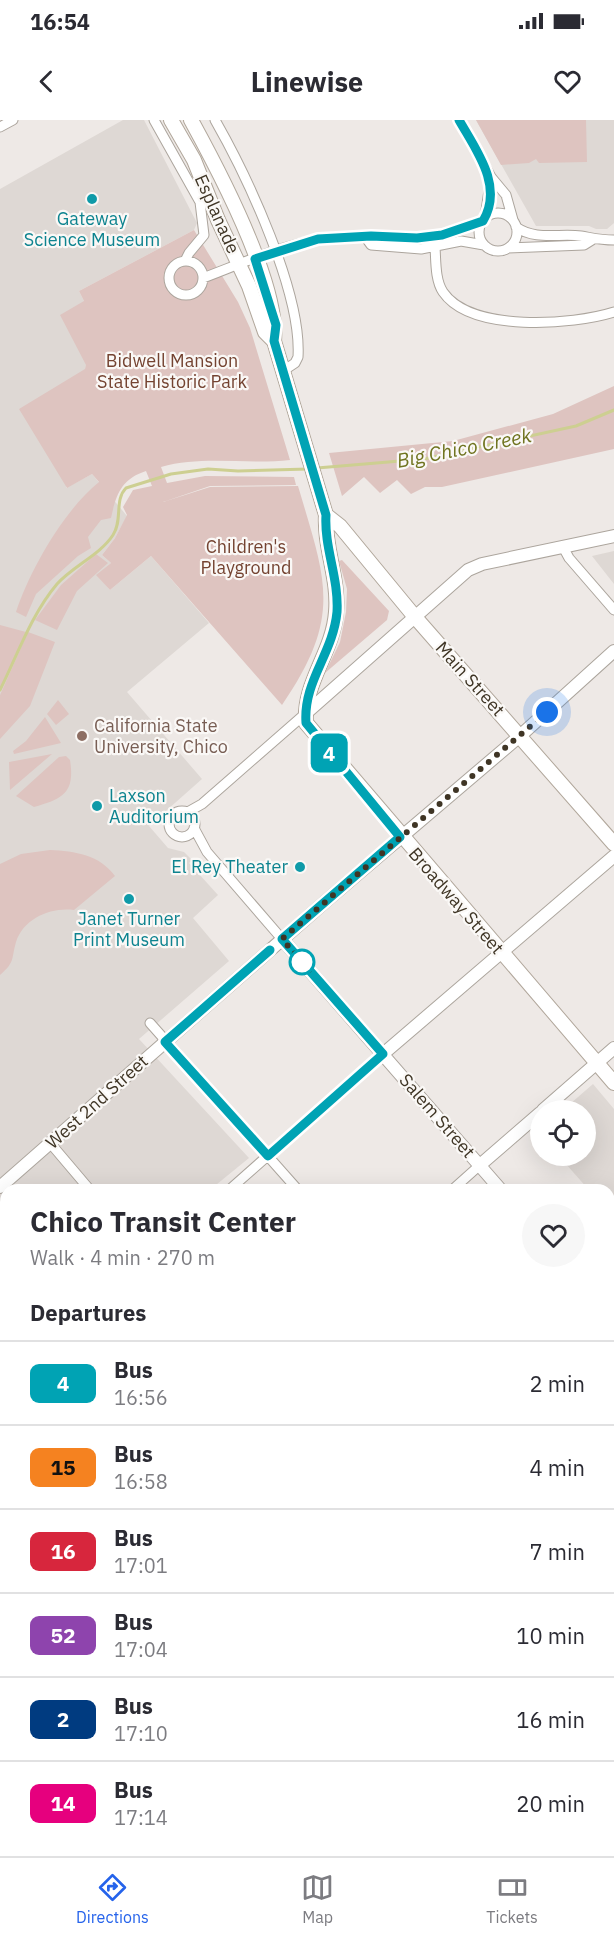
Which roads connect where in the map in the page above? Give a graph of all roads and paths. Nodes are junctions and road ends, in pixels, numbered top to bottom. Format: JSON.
{"nodes":[{"id":1,"x":13,"y":120,"type":"edge"},
{"id":2,"x":154,"y":120,"type":"edge"},
{"id":3,"x":171,"y":120,"type":"edge"},
{"id":4,"x":191,"y":120,"type":"edge"},
{"id":5,"x":215,"y":120,"type":"edge"},
{"id":6,"x":459,"y":120,"type":"edge"},
{"id":7,"x":0,"y":127,"type":"edge"},
{"id":8,"x":491,"y":177,"type":"junction"},
{"id":9,"x":484,"y":219,"type":"junction"},
{"id":10,"x":515,"y":224,"type":"junction"},
{"id":11,"x":366,"y":238,"type":"junction"},
{"id":12,"x":592,"y":240,"type":"junction"},
{"id":13,"x":614,"y":240,"type":"edge"},
{"id":14,"x":484,"y":245,"type":"junction"},
{"id":15,"x":435,"y":247,"type":"junction"},
{"id":16,"x":508,"y":248,"type":"junction"},
{"id":17,"x":275,"y":252,"type":"junction"},
{"id":18,"x":255,"y":259,"type":"junction"},
{"id":19,"x":185,"y":261,"type":"junction"},
{"id":20,"x":240,"y":264,"type":"junction"},
{"id":21,"x":203,"y":278,"type":"junction"},
{"id":22,"x":614,"y":312,"type":"edge"},
{"id":23,"x":274,"y":341,"type":"junction"},
{"id":24,"x":283,"y":371,"type":"junction"},
{"id":25,"x":326,"y":515,"type":"junction"},
{"id":26,"x":614,"y":536,"type":"edge"},
{"id":27,"x":563,"y":547,"type":"junction"},
{"id":28,"x":614,"y":610,"type":"edge"},
{"id":29,"x":415,"y":617,"type":"junction"},
{"id":30,"x":614,"y":651,"type":"edge"},
{"id":31,"x":305,"y":714,"type":"junction"},
{"id":32,"x":521,"y":735,"type":"junction"},
{"id":33,"x":186,"y":813,"type":"junction"},
{"id":34,"x":194,"y":828,"type":"junction"},
{"id":35,"x":185,"y":837,"type":"junction"},
{"id":36,"x":400,"y":837,"type":"junction"},
{"id":37,"x":614,"y":844,"type":"edge"},
{"id":38,"x":207,"y":852,"type":"junction"},
{"id":39,"x":614,"y":856,"type":"edge"},
{"id":40,"x":282,"y":939,"type":"junction"},
{"id":41,"x":500,"y":952,"type":"junction"},
{"id":42,"x":150,"y":1023,"type":"dead end"},
{"id":43,"x":165,"y":1042,"type":"junction"},
{"id":44,"x":614,"y":1048,"type":"edge"},
{"id":45,"x":383,"y":1054,"type":"junction"},
{"id":46,"x":597,"y":1063,"type":"junction"},
{"id":47,"x":614,"y":1083,"type":"edge"},
{"id":48,"x":555,"y":1100,"type":"edge"},
{"id":49,"x":530,"y":1121,"type":"edge"},
{"id":50,"x":51,"y":1144,"type":"junction"},
{"id":51,"x":268,"y":1156,"type":"junction"},
{"id":52,"x":480,"y":1165,"type":"junction"},
{"id":53,"x":4,"y":1184,"type":"edge"},
{"id":54,"x":85,"y":1184,"type":"edge"},
{"id":55,"x":236,"y":1184,"type":"edge"},
{"id":56,"x":292,"y":1184,"type":"edge"},
{"id":57,"x":459,"y":1184,"type":"edge"},
{"id":58,"x":496,"y":1184,"type":"edge"}],
"edges":[{"from":1,"to":7,"type":"street"},
{"from":2,"to":19,"type":"street"},
{"from":3,"to":20,"type":"main road","name":"Esplanade"},
{"from":4,"to":18,"type":"main road","name":"Esplanade"},
{"from":5,"to":17,"type":"street"},
{"from":6,"to":8,"type":"street"},
{"from":8,"to":9,"type":"street"},
{"from":8,"to":10,"type":"street"},
{"from":9,"to":10,"type":"street"},
{"from":9,"to":11,"type":"street"},
{"from":9,"to":14,"type":"street"},
{"from":10,"to":12,"type":"street"},
{"from":10,"to":16,"type":"street"},
{"from":11,"to":15,"type":"street"},
{"from":11,"to":17,"type":"street"},
{"from":12,"to":13,"type":"street"},
{"from":12,"to":16,"type":"street"},
{"from":14,"to":15,"type":"street"},
{"from":14,"to":16,"type":"street"},
{"from":15,"to":22,"type":"street"},
{"from":17,"to":18,"type":"street"},
{"from":17,"to":24,"type":"street"},
{"from":18,"to":20,"type":"street"},
{"from":18,"to":23,"type":"main road","name":"Esplanade"},
{"from":19,"to":21,"type":"street"},
{"from":19,"to":21,"type":"street"},
{"from":20,"to":21,"type":"street"},
{"from":20,"to":23,"type":"main road","name":"Esplanade"},
{"from":23,"to":24,"type":"main road","name":"Esplanade"},
{"from":24,"to":25,"type":"main road","name":"Esplanade"},
{"from":25,"to":29,"type":"main road","name":"Main Street"},
{"from":25,"to":31,"type":"main road","name":"Esplanade"},
{"from":26,"to":27,"type":"street"},
{"from":27,"to":28,"type":"street"},
{"from":27,"to":29,"type":"street"},
{"from":29,"to":31,"type":"street"},
{"from":29,"to":32,"type":"main road","name":"Main Street"},
{"from":30,"to":32,"type":"street","name":"West 2nd Street"},
{"from":31,"to":33,"type":"street"},
{"from":31,"to":36,"type":"main road","name":"Broadway Street"},
{"from":32,"to":36,"type":"street","name":"West 2nd Street"},
{"from":32,"to":37,"type":"main road","name":"Main Street"},
{"from":33,"to":34,"type":"street"},
{"from":33,"to":35,"type":"street"},
{"from":34,"to":35,"type":"street"},
{"from":34,"to":38,"type":"street","name":"Salem Street"},
{"from":35,"to":38,"type":"street","name":"Salem Street"},
{"from":36,"to":40,"type":"street","name":"West 2nd Street"},
{"from":36,"to":41,"type":"main road","name":"Broadway Street"},
{"from":38,"to":40,"type":"street","name":"Salem Street"},
{"from":39,"to":41,"type":"street"},
{"from":40,"to":43,"type":"street","name":"West 2nd Street"},
{"from":40,"to":45,"type":"street","name":"Salem Street"},
{"from":41,"to":45,"type":"street"},
{"from":41,"to":46,"type":"main road","name":"Broadway Street"},
{"from":42,"to":43,"type":"street"},
{"from":43,"to":50,"type":"street","name":"West 2nd Street"},
{"from":43,"to":51,"type":"street"},
{"from":44,"to":46,"type":"street"},
{"from":45,"to":51,"type":"street"},
{"from":45,"to":52,"type":"street","name":"Salem Street"},
{"from":46,"to":47,"type":"main road","name":"Broadway Street"},
{"from":46,"to":48,"type":"street"},
{"from":49,"to":52,"type":"street"},
{"from":50,"to":53,"type":"street","name":"West 2nd Street"},
{"from":50,"to":54,"type":"street"},
{"from":51,"to":55,"type":"street"},
{"from":51,"to":56,"type":"street"},
{"from":52,"to":57,"type":"street"},
{"from":52,"to":58,"type":"street","name":"Salem Street"}]}
